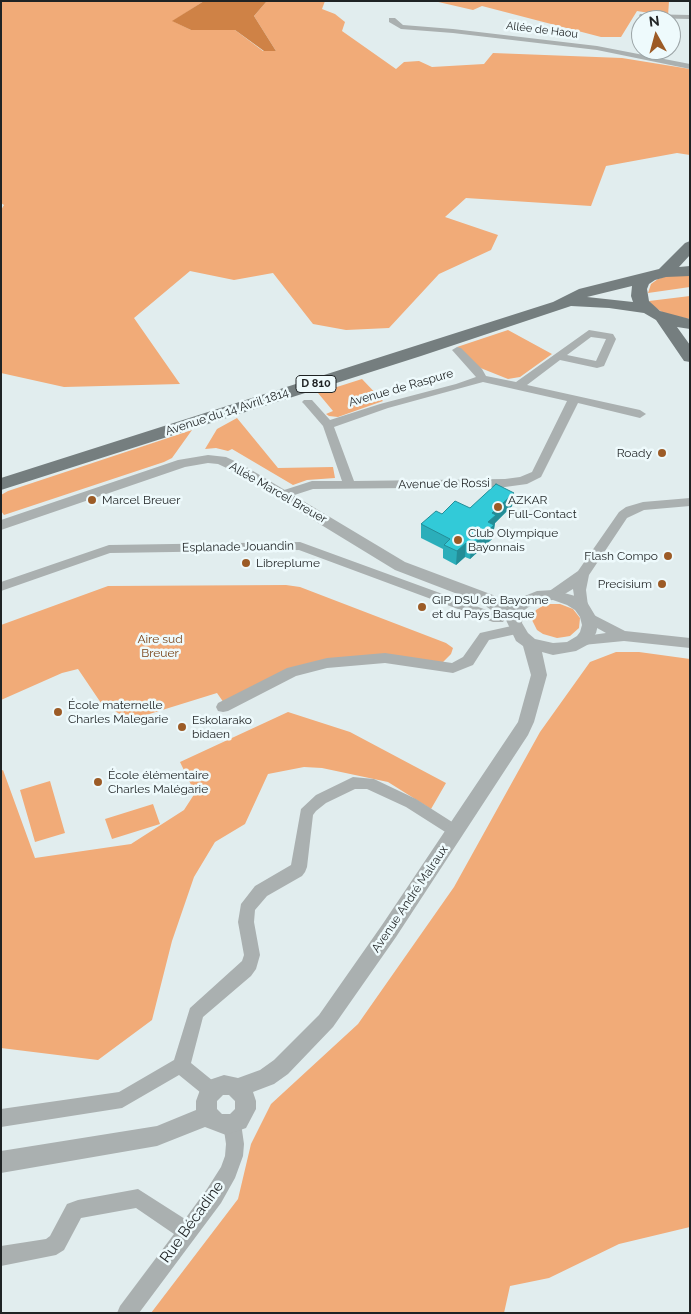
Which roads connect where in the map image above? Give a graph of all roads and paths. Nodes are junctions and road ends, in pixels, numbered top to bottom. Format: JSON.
{"nodes":[{"id":1,"x":392,"y":20,"type":"dead end"},
{"id":2,"x":690,"y":67,"type":"edge"},
{"id":3,"x":690,"y":246,"type":"edge"},
{"id":4,"x":690,"y":271,"type":"edge"},
{"id":5,"x":657,"y":274,"type":"junction"},
{"id":6,"x":566,"y":301,"type":"junction"},
{"id":7,"x":655,"y":313,"type":"junction"},
{"id":8,"x":690,"y":324,"type":"edge"},
{"id":9,"x":456,"y":350,"type":"dead end"},
{"id":10,"x":559,"y":356,"type":"dead end"},
{"id":11,"x":690,"y":357,"type":"edge"},
{"id":12,"x":482,"y":378,"type":"junction"},
{"id":13,"x":517,"y":387,"type":"junction"},
{"id":14,"x":574,"y":399,"type":"junction"},
{"id":15,"x":308,"y":402,"type":"dead end"},
{"id":16,"x":640,"y":414,"type":"dead end"},
{"id":17,"x":328,"y":425,"type":"junction"},
{"id":18,"x":1,"y":484,"type":"edge"},
{"id":19,"x":350,"y":484,"type":"junction"},
{"id":20,"x":282,"y":495,"type":"junction"},
{"id":21,"x":690,"y":502,"type":"edge"},
{"id":22,"x":1,"y":525,"type":"edge"},
{"id":23,"x":583,"y":574,"type":"junction"},
{"id":24,"x":1,"y":587,"type":"edge"},
{"id":25,"x":553,"y":595,"type":"junction"},
{"id":26,"x":488,"y":599,"type":"junction"},
{"id":27,"x":526,"y":600,"type":"junction"},
{"id":28,"x":584,"y":612,"type":"junction"},
{"id":29,"x":509,"y":622,"type":"junction"},
{"id":30,"x":624,"y":636,"type":"junction"},
{"id":31,"x":583,"y":640,"type":"junction"},
{"id":32,"x":530,"y":642,"type":"junction"},
{"id":33,"x":690,"y":643,"type":"edge"},
{"id":34,"x":565,"y":648,"type":"junction"},
{"id":35,"x":539,"y":675,"type":"junction"},
{"id":36,"x":223,"y":707,"type":"dead end"},
{"id":37,"x":455,"y":831,"type":"junction"},
{"id":38,"x":181,"y":1066,"type":"junction"},
{"id":39,"x":212,"y":1091,"type":"junction"},
{"id":40,"x":243,"y":1095,"type":"junction"},
{"id":41,"x":208,"y":1116,"type":"junction"},
{"id":42,"x":1,"y":1118,"type":"edge"},
{"id":43,"x":232,"y":1123,"type":"junction"},
{"id":44,"x":1,"y":1162,"type":"edge"},
{"id":45,"x":186,"y":1231,"type":"junction"},
{"id":46,"x":1,"y":1256,"type":"edge"},
{"id":47,"x":127,"y":1313,"type":"edge"}],
"edges":[{"from":1,"to":2,"type":"street","name":"Allée de Haou"},
{"from":3,"to":5,"type":"main road"},
{"from":4,"to":5,"type":"main road","name":"Avenue du 14 Avril 1814"},
{"from":5,"to":6,"type":"main road","name":"Avenue du 14 Avril 1814","number":"D 810"},
{"from":5,"to":7,"type":"main road"},
{"from":6,"to":7,"type":"main road","name":"Avenue du 14 Avril 1814","number":"D 810"},
{"from":6,"to":18,"type":"main road","name":"Avenue du 14 Avril 1814","number":"D 810"},
{"from":7,"to":8,"type":"main road","name":"Avenue du 14 Avril 1814"},
{"from":7,"to":11,"type":"main road"},
{"from":9,"to":12,"type":"street","name":"Avenue de Raspure"},
{"from":10,"to":13,"type":"street"},
{"from":12,"to":13,"type":"street"},
{"from":12,"to":17,"type":"street","name":"Avenue de Raspure"},
{"from":13,"to":14,"type":"street"},
{"from":14,"to":16,"type":"street"},
{"from":14,"to":19,"type":"street","name":"Avenue de Rossi"},
{"from":15,"to":17,"type":"street"},
{"from":17,"to":19,"type":"street"},
{"from":19,"to":20,"type":"street","name":"Avenue de Rossi"},
{"from":20,"to":22,"type":"street","name":"Allée Marcel Breuer"},
{"from":20,"to":26,"type":"street","name":"Allée Marcel Breuer"},
{"from":21,"to":23,"type":"street"},
{"from":23,"to":25,"type":"street"},
{"from":23,"to":28,"type":"street"},
{"from":24,"to":29,"type":"street","name":"Esplanade Jouandin"},
{"from":25,"to":27,"type":"street"},
{"from":25,"to":28,"type":"street"},
{"from":26,"to":27,"type":"street","name":"Allée Marcel Breuer"},
{"from":26,"to":29,"type":"street","name":"Allée Marcel Breuer"},
{"from":27,"to":29,"type":"street"},
{"from":28,"to":30,"type":"street"},
{"from":28,"to":31,"type":"street"},
{"from":29,"to":32,"type":"street"},
{"from":29,"to":36,"type":"street"},
{"from":30,"to":31,"type":"street"},
{"from":30,"to":33,"type":"street"},
{"from":31,"to":34,"type":"street"},
{"from":32,"to":34,"type":"street"},
{"from":32,"to":35,"type":"street","name":"Avenue André Malraux"},
{"from":34,"to":35,"type":"street","name":"Avenue André Malraux"},
{"from":35,"to":37,"type":"street","name":"Avenue André Malraux"},
{"from":37,"to":38,"type":"street"},
{"from":37,"to":40,"type":"street","name":"Avenue André Malraux"},
{"from":38,"to":39,"type":"street"},
{"from":38,"to":42,"type":"street"},
{"from":39,"to":40,"type":"street"},
{"from":39,"to":41,"type":"street"},
{"from":40,"to":43,"type":"street"},
{"from":41,"to":43,"type":"street"},
{"from":41,"to":44,"type":"street"},
{"from":43,"to":45,"type":"street","name":"Rue Bécadine"},
{"from":45,"to":46,"type":"street"},
{"from":45,"to":47,"type":"street","name":"Rue Bécadine"}]}
